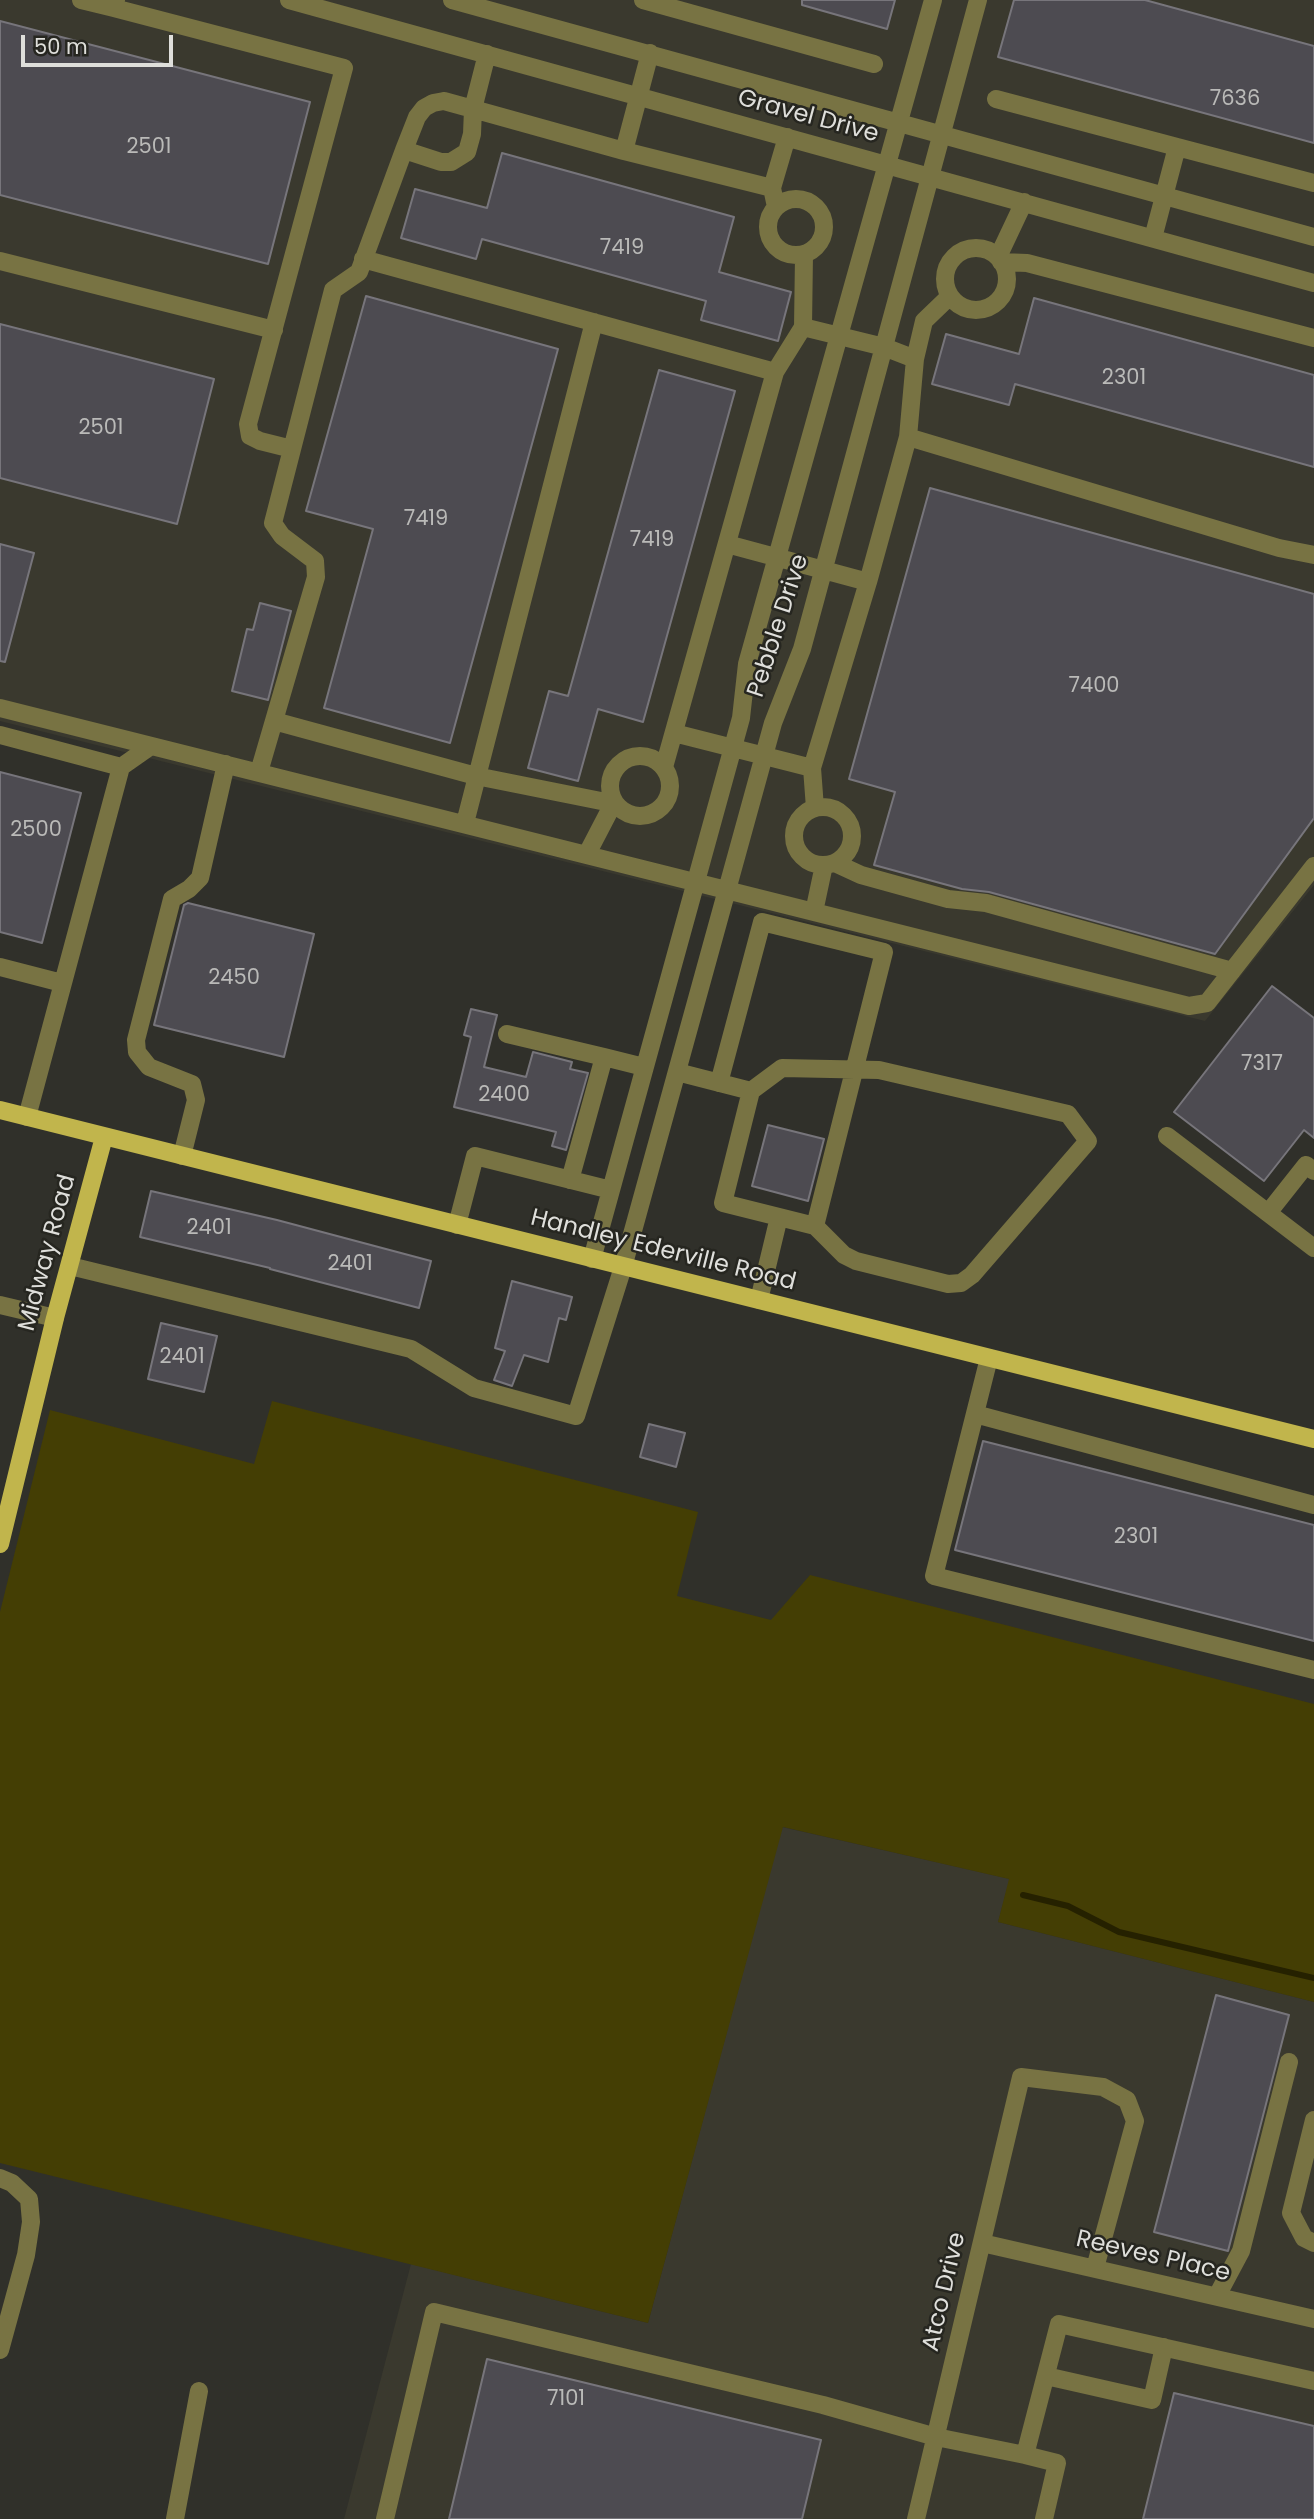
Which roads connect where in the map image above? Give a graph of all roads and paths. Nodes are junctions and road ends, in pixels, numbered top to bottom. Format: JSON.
{"nodes":[{"id":1,"x":81,"y":0,"type":"edge"},
{"id":2,"x":289,"y":0,"type":"edge"},
{"id":3,"x":452,"y":0,"type":"edge"},
{"id":4,"x":643,"y":0,"type":"edge"},
{"id":5,"x":933,"y":0,"type":"edge"},
{"id":6,"x":978,"y":0,"type":"edge"},
{"id":7,"x":115,"y":4,"type":"edge"},
{"id":8,"x":650,"y":53,"type":"junction"},
{"id":9,"x":487,"y":54,"type":"junction"},
{"id":10,"x":874,"y":64,"type":"dead end"},
{"id":11,"x":639,"y":96,"type":"junction"},
{"id":12,"x":996,"y":99,"type":"dead end"},
{"id":13,"x":473,"y":109,"type":"junction"},
{"id":14,"x":899,"y":121,"type":"junction"},
{"id":15,"x":942,"y":133,"type":"junction"},
{"id":16,"x":788,"y":137,"type":"junction"},
{"id":17,"x":1177,"y":147,"type":"junction"},
{"id":18,"x":404,"y":150,"type":"junction"},
{"id":19,"x":624,"y":151,"type":"junction"},
{"id":20,"x":887,"y":164,"type":"junction"},
{"id":21,"x":930,"y":176,"type":"junction"},
{"id":22,"x":1314,"y":183,"type":"edge"},
{"id":23,"x":772,"y":188,"type":"junction"},
{"id":24,"x":1165,"y":195,"type":"junction"},
{"id":25,"x":1024,"y":202,"type":"junction"},
{"id":26,"x":776,"y":207,"type":"junction"},
{"id":27,"x":1314,"y":237,"type":"edge"},
{"id":28,"x":1153,"y":238,"type":"junction"},
{"id":29,"x":804,"y":255,"type":"junction"},
{"id":30,"x":363,"y":259,"type":"junction"},
{"id":31,"x":1000,"y":259,"type":"junction"},
{"id":32,"x":0,"y":261,"type":"edge"},
{"id":33,"x":1314,"y":283,"type":"edge"},
{"id":34,"x":950,"y":296,"type":"junction"},
{"id":35,"x":594,"y":322,"type":"junction"},
{"id":36,"x":803,"y":327,"type":"junction"},
{"id":37,"x":275,"y":330,"type":"junction"},
{"id":38,"x":838,"y":337,"type":"junction"},
{"id":39,"x":1314,"y":338,"type":"edge"},
{"id":40,"x":884,"y":347,"type":"junction"},
{"id":41,"x":915,"y":359,"type":"junction"},
{"id":42,"x":775,"y":372,"type":"junction"},
{"id":43,"x":908,"y":437,"type":"junction"},
{"id":44,"x":292,"y":449,"type":"junction"},
{"id":45,"x":727,"y":544,"type":"junction"},
{"id":46,"x":1314,"y":555,"type":"edge"},
{"id":47,"x":776,"y":556,"type":"junction"},
{"id":48,"x":823,"y":569,"type":"junction"},
{"id":49,"x":868,"y":582,"type":"junction"},
{"id":50,"x":0,"y":708,"type":"edge"},
{"id":51,"x":274,"y":721,"type":"junction"},
{"id":52,"x":674,"y":733,"type":"junction"},
{"id":53,"x":0,"y":735,"type":"edge"},
{"id":54,"x":151,"y":746,"type":"junction"},
{"id":55,"x":732,"y":747,"type":"junction"},
{"id":56,"x":765,"y":755,"type":"junction"},
{"id":57,"x":226,"y":764,"type":"junction"},
{"id":58,"x":121,"y":766,"type":"junction"},
{"id":59,"x":664,"y":767,"type":"junction"},
{"id":60,"x":813,"y":768,"type":"junction"},
{"id":61,"x":259,"y":772,"type":"junction"},
{"id":62,"x":476,"y":776,"type":"junction"},
{"id":63,"x":614,"y":804,"type":"junction"},
{"id":64,"x":815,"y":808,"type":"junction"},
{"id":65,"x":464,"y":823,"type":"junction"},
{"id":66,"x":587,"y":854,"type":"junction"},
{"id":67,"x":829,"y":864,"type":"junction"},
{"id":68,"x":1314,"y":866,"type":"edge"},
{"id":69,"x":696,"y":881,"type":"junction"},
{"id":70,"x":727,"y":890,"type":"junction"},
{"id":71,"x":814,"y":912,"type":"junction"},
{"id":72,"x":0,"y":967,"type":"edge"},
{"id":73,"x":1232,"y":971,"type":"junction"},
{"id":74,"x":62,"y":983,"type":"junction"},
{"id":75,"x":656,"y":1026,"type":"junction"},
{"id":76,"x":507,"y":1034,"type":"dead end"},
{"id":77,"x":688,"y":1034,"type":"junction"},
{"id":78,"x":604,"y":1057,"type":"junction"},
{"id":79,"x":644,"y":1067,"type":"junction"},
{"id":80,"x":855,"y":1068,"type":"junction"},
{"id":81,"x":677,"y":1072,"type":"junction"},
{"id":82,"x":719,"y":1083,"type":"junction"},
{"id":83,"x":751,"y":1091,"type":"junction"},
{"id":84,"x":0,"y":1110,"type":"edge"},
{"id":85,"x":27,"y":1117,"type":"junction"},
{"id":86,"x":626,"y":1135,"type":"junction"},
{"id":87,"x":1167,"y":1136,"type":"dead end"},
{"id":88,"x":104,"y":1137,"type":"junction"},
{"id":89,"x":658,"y":1142,"type":"junction"},
{"id":90,"x":182,"y":1156,"type":"junction"},
{"id":91,"x":1314,"y":1171,"type":"edge"},
{"id":92,"x":570,"y":1180,"type":"junction"},
{"id":93,"x":611,"y":1190,"type":"junction"},
{"id":94,"x":1268,"y":1213,"type":"junction"},
{"id":95,"x":779,"y":1217,"type":"junction"},
{"id":96,"x":457,"y":1225,"type":"junction"},
{"id":97,"x":815,"y":1226,"type":"junction"},
{"id":98,"x":1314,"y":1248,"type":"edge"},
{"id":99,"x":592,"y":1259,"type":"junction"},
{"id":100,"x":70,"y":1266,"type":"junction"},
{"id":101,"x":624,"y":1267,"type":"junction"},
{"id":102,"x":758,"y":1300,"type":"junction"},
{"id":103,"x":0,"y":1305,"type":"edge"},
{"id":104,"x":55,"y":1318,"type":"junction"},
{"id":105,"x":989,"y":1358,"type":"junction"},
{"id":106,"x":975,"y":1414,"type":"junction"},
{"id":107,"x":1314,"y":1439,"type":"edge"},
{"id":108,"x":1314,"y":1505,"type":"edge"},
{"id":109,"x":0,"y":1544,"type":"edge"},
{"id":110,"x":1314,"y":1670,"type":"edge"},
{"id":111,"x":1289,"y":2062,"type":"dead end"},
{"id":112,"x":1314,"y":2120,"type":"edge"},
{"id":113,"x":0,"y":2178,"type":"edge"},
{"id":114,"x":982,"y":2242,"type":"junction"},
{"id":115,"x":1314,"y":2243,"type":"edge"},
{"id":116,"x":1095,"y":2268,"type":"junction"},
{"id":117,"x":1217,"y":2296,"type":"junction"},
{"id":118,"x":1314,"y":2317,"type":"edge"},
{"id":119,"x":1164,"y":2347,"type":"junction"},
{"id":120,"x":0,"y":2350,"type":"edge"},
{"id":121,"x":1046,"y":2376,"type":"junction"},
{"id":122,"x":1314,"y":2381,"type":"edge"},
{"id":123,"x":199,"y":2392,"type":"dead end"},
{"id":124,"x":936,"y":2437,"type":"junction"},
{"id":125,"x":1025,"y":2455,"type":"junction"},
{"id":126,"x":175,"y":2519,"type":"edge"},
{"id":127,"x":384,"y":2519,"type":"edge"},
{"id":128,"x":916,"y":2519,"type":"edge"},
{"id":129,"x":1044,"y":2519,"type":"edge"}],
"edges":[{"from":1,"to":7,"type":"street"},
{"from":2,"to":9,"type":"street","name":"Gravel Drive"},
{"from":3,"to":8,"type":"street","name":"Gravel Drive"},
{"from":4,"to":10,"type":"street"},
{"from":5,"to":14,"type":"street","name":"Pebble Drive"},
{"from":6,"to":15,"type":"street","name":"Pebble Drive"},
{"from":7,"to":37,"type":"street"},
{"from":8,"to":11,"type":"street"},
{"from":8,"to":14,"type":"street","name":"Gravel Drive"},
{"from":9,"to":11,"type":"street","name":"Gravel Drive"},
{"from":9,"to":13,"type":"street"},
{"from":11,"to":16,"type":"street","name":"Gravel Drive"},
{"from":11,"to":19,"type":"street"},
{"from":12,"to":17,"type":"street"},
{"from":13,"to":18,"type":"street"},
{"from":13,"to":18,"type":"street"},
{"from":13,"to":19,"type":"street"},
{"from":14,"to":15,"type":"street","name":"Gravel Drive"},
{"from":14,"to":20,"type":"street","name":"Pebble Drive"},
{"from":15,"to":21,"type":"street","name":"Pebble Drive"},
{"from":15,"to":24,"type":"street","name":"Gravel Drive"},
{"from":16,"to":20,"type":"street","name":"Gravel Drive"},
{"from":16,"to":23,"type":"street"},
{"from":17,"to":22,"type":"street"},
{"from":17,"to":24,"type":"street"},
{"from":18,"to":30,"type":"street"},
{"from":19,"to":23,"type":"street"},
{"from":20,"to":21,"type":"street","name":"Gravel Drive"},
{"from":20,"to":38,"type":"street","name":"Pebble Drive"},
{"from":21,"to":25,"type":"street","name":"Gravel Drive"},
{"from":21,"to":40,"type":"street","name":"Pebble Drive"},
{"from":23,"to":26,"type":"street"},
{"from":24,"to":27,"type":"street","name":"Gravel Drive"},
{"from":24,"to":28,"type":"street"},
{"from":25,"to":28,"type":"street","name":"Gravel Drive"},
{"from":25,"to":31,"type":"street"},
{"from":26,"to":29,"type":"street"},
{"from":26,"to":29,"type":"street"},
{"from":28,"to":33,"type":"street","name":"Gravel Drive"},
{"from":29,"to":36,"type":"street"},
{"from":30,"to":35,"type":"street"},
{"from":30,"to":44,"type":"street"},
{"from":31,"to":34,"type":"street"},
{"from":31,"to":34,"type":"street"},
{"from":31,"to":39,"type":"street"},
{"from":32,"to":37,"type":"street"},
{"from":34,"to":41,"type":"street"},
{"from":35,"to":42,"type":"street"},
{"from":35,"to":62,"type":"street"},
{"from":36,"to":38,"type":"street"},
{"from":36,"to":42,"type":"street"},
{"from":37,"to":44,"type":"street"},
{"from":38,"to":40,"type":"street"},
{"from":38,"to":47,"type":"street","name":"Pebble Drive"},
{"from":40,"to":41,"type":"street"},
{"from":40,"to":48,"type":"street","name":"Pebble Drive"},
{"from":41,"to":43,"type":"street"},
{"from":42,"to":45,"type":"street"},
{"from":43,"to":46,"type":"street"},
{"from":43,"to":49,"type":"street"},
{"from":44,"to":51,"type":"street"},
{"from":45,"to":47,"type":"street"},
{"from":45,"to":52,"type":"street"},
{"from":47,"to":48,"type":"street"},
{"from":47,"to":55,"type":"street","name":"Pebble Drive"},
{"from":48,"to":49,"type":"street"},
{"from":48,"to":56,"type":"street","name":"Pebble Drive"},
{"from":49,"to":60,"type":"street"},
{"from":50,"to":54,"type":"street"},
{"from":51,"to":61,"type":"street"},
{"from":51,"to":62,"type":"street"},
{"from":52,"to":55,"type":"street"},
{"from":52,"to":59,"type":"street"},
{"from":53,"to":58,"type":"street"},
{"from":54,"to":57,"type":"street"},
{"from":54,"to":58,"type":"street"},
{"from":55,"to":56,"type":"street"},
{"from":55,"to":69,"type":"street","name":"Pebble Drive"},
{"from":56,"to":60,"type":"street"},
{"from":56,"to":70,"type":"street","name":"Pebble Drive"},
{"from":57,"to":61,"type":"street"},
{"from":57,"to":90,"type":"street"},
{"from":58,"to":74,"type":"street"},
{"from":59,"to":63,"type":"street"},
{"from":59,"to":63,"type":"street"},
{"from":60,"to":64,"type":"street"},
{"from":61,"to":65,"type":"street"},
{"from":62,"to":63,"type":"street"},
{"from":62,"to":65,"type":"street"},
{"from":63,"to":66,"type":"street"},
{"from":64,"to":67,"type":"street"},
{"from":64,"to":67,"type":"street"},
{"from":65,"to":66,"type":"street"},
{"from":66,"to":69,"type":"street"},
{"from":67,"to":71,"type":"street"},
{"from":67,"to":73,"type":"street"},
{"from":68,"to":73,"type":"street"},
{"from":69,"to":70,"type":"street"},
{"from":69,"to":75,"type":"street","name":"Pebble Drive"},
{"from":70,"to":71,"type":"street"},
{"from":70,"to":77,"type":"street","name":"Pebble Drive"},
{"from":71,"to":73,"type":"street"},
{"from":72,"to":74,"type":"street"},
{"from":74,"to":85,"type":"street"},
{"from":75,"to":77,"type":"street"},
{"from":75,"to":79,"type":"street","name":"Pebble Drive"},
{"from":76,"to":78,"type":"street"},
{"from":77,"to":81,"type":"street","name":"Pebble Drive"},
{"from":78,"to":79,"type":"street"},
{"from":78,"to":92,"type":"street"},
{"from":79,"to":86,"type":"street","name":"Pebble Drive"},
{"from":80,"to":82,"type":"street"},
{"from":80,"to":83,"type":"street"},
{"from":80,"to":97,"type":"street"},
{"from":80,"to":97,"type":"street"},
{"from":81,"to":82,"type":"street"},
{"from":81,"to":89,"type":"street","name":"Pebble Drive"},
{"from":82,"to":83,"type":"street"},
{"from":83,"to":95,"type":"street"},
{"from":84,"to":85,"type":"main road","name":"Handley Ederville Road"},
{"from":85,"to":88,"type":"main road","name":"Handley Ederville Road"},
{"from":86,"to":89,"type":"street"},
{"from":86,"to":93,"type":"street","name":"Pebble Drive"},
{"from":87,"to":94,"type":"street"},
{"from":88,"to":90,"type":"main road","name":"Handley Ederville Road"},
{"from":88,"to":100,"type":"main road","name":"Midway Road"},
{"from":89,"to":101,"type":"street","name":"Pebble Drive"},
{"from":90,"to":96,"type":"main road","name":"Handley Ederville Road"},
{"from":91,"to":94,"type":"street"},
{"from":92,"to":93,"type":"street"},
{"from":92,"to":96,"type":"street"},
{"from":93,"to":99,"type":"street","name":"Pebble Drive"},
{"from":94,"to":98,"type":"street"},
{"from":95,"to":97,"type":"street"},
{"from":95,"to":102,"type":"street"},
{"from":96,"to":99,"type":"main road","name":"Handley Ederville Road"},
{"from":99,"to":101,"type":"main road","name":"Handley Ederville Road"},
{"from":100,"to":101,"type":"street","name":"Pebble Drive"},
{"from":100,"to":104,"type":"main road","name":"Midway Road"},
{"from":101,"to":102,"type":"main road","name":"Handley Ederville Road"},
{"from":102,"to":105,"type":"main road","name":"Handley Ederville Road"},
{"from":103,"to":104,"type":"street"},
{"from":104,"to":109,"type":"main road","name":"Midway Road"},
{"from":105,"to":106,"type":"street"},
{"from":105,"to":107,"type":"main road","name":"Handley Ederville Road"},
{"from":106,"to":108,"type":"street"},
{"from":106,"to":110,"type":"street"},
{"from":111,"to":117,"type":"street"},
{"from":112,"to":115,"type":"street"},
{"from":113,"to":120,"type":"street"},
{"from":114,"to":116,"type":"street","name":"Reeves Place"},
{"from":114,"to":116,"type":"street","name":"Atco Drive"},
{"from":114,"to":124,"type":"street","name":"Atco Drive"},
{"from":116,"to":117,"type":"street","name":"Reeves Place"},
{"from":117,"to":118,"type":"street","name":"Reeves Place"},
{"from":119,"to":121,"type":"street"},
{"from":119,"to":121,"type":"street"},
{"from":119,"to":122,"type":"street"},
{"from":121,"to":125,"type":"street"},
{"from":123,"to":126,"type":"street"},
{"from":124,"to":125,"type":"street"},
{"from":124,"to":127,"type":"street"},
{"from":124,"to":128,"type":"street","name":"Atco Drive"},
{"from":125,"to":129,"type":"street"}]}
